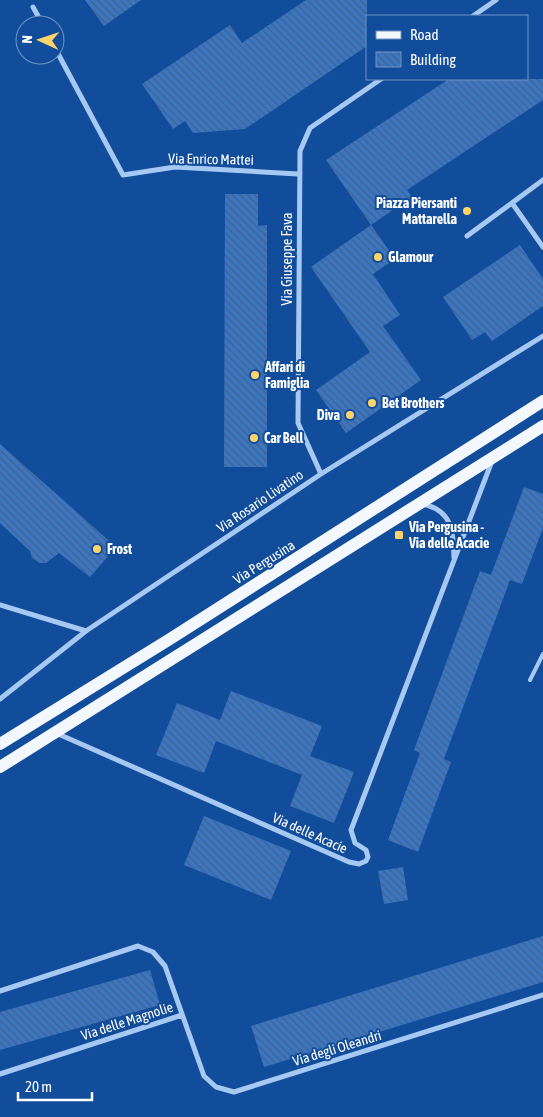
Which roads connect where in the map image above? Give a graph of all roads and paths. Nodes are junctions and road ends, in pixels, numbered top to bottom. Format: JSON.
{"nodes":[{"id":1,"x":496,"y":0,"type":"edge"},
{"id":2,"x":33,"y":7,"type":"dead end"},
{"id":3,"x":37,"y":15,"type":"edge"},
{"id":4,"x":474,"y":15,"type":"edge"},
{"id":5,"x":64,"y":65,"type":"edge"},
{"id":6,"x":380,"y":80,"type":"edge"},
{"id":7,"x":298,"y":174,"type":"junction"},
{"id":8,"x":543,"y":180,"type":"edge"},
{"id":9,"x":512,"y":203,"type":"junction"},
{"id":10,"x":467,"y":236,"type":"dead end"},
{"id":11,"x":543,"y":247,"type":"edge"},
{"id":12,"x":543,"y":336,"type":"edge"},
{"id":13,"x":543,"y":402,"type":"edge"},
{"id":14,"x":543,"y":426,"type":"edge"},
{"id":15,"x":494,"y":457,"type":"junction"},
{"id":16,"x":321,"y":474,"type":"junction"},
{"id":17,"x":420,"y":503,"type":"junction"},
{"id":18,"x":454,"y":562,"type":"junction"},
{"id":19,"x":0,"y":605,"type":"edge"},
{"id":20,"x":86,"y":631,"type":"junction"},
{"id":21,"x":543,"y":654,"type":"edge"},
{"id":22,"x":530,"y":680,"type":"dead end"},
{"id":23,"x":0,"y":699,"type":"edge"},
{"id":24,"x":56,"y":732,"type":"junction"},
{"id":25,"x":0,"y":744,"type":"edge"},
{"id":26,"x":0,"y":767,"type":"edge"},
{"id":27,"x":0,"y":992,"type":"edge"},
{"id":28,"x":543,"y":995,"type":"edge"},
{"id":29,"x":182,"y":1015,"type":"junction"},
{"id":30,"x":0,"y":1074,"type":"edge"}],
"edges":[{"from":1,"to":4,"type":"street"},
{"from":2,"to":3,"type":"street"},
{"from":5,"to":7,"type":"street","name":"Via Enrico Mattei"},
{"from":6,"to":7,"type":"street","name":"Via Giuseppe Fava"},
{"from":7,"to":16,"type":"street","name":"Via Giuseppe Fava"},
{"from":8,"to":9,"type":"street"},
{"from":9,"to":10,"type":"street"},
{"from":9,"to":11,"type":"street"},
{"from":12,"to":16,"type":"street","name":"Via Rosario Livatino"},
{"from":13,"to":25,"type":"main road","name":"Via Pergusina"},
{"from":14,"to":15,"type":"main road"},
{"from":15,"to":17,"type":"main road"},
{"from":15,"to":18,"type":"street"},
{"from":16,"to":20,"type":"street","name":"Via Rosario Livatino"},
{"from":17,"to":18,"type":"street"},
{"from":17,"to":24,"type":"main road"},
{"from":18,"to":24,"type":"street","name":"Via delle Acacie"},
{"from":19,"to":20,"type":"street"},
{"from":20,"to":23,"type":"street","name":"Via Rosario Livatino"},
{"from":21,"to":22,"type":"lane"},
{"from":24,"to":26,"type":"main road"},
{"from":27,"to":29,"type":"street","name":"Via delle Magnolie"},
{"from":28,"to":29,"type":"street","name":"Via degli Oleandri"},
{"from":29,"to":30,"type":"street","name":"Via delle Magnolie"}]}
